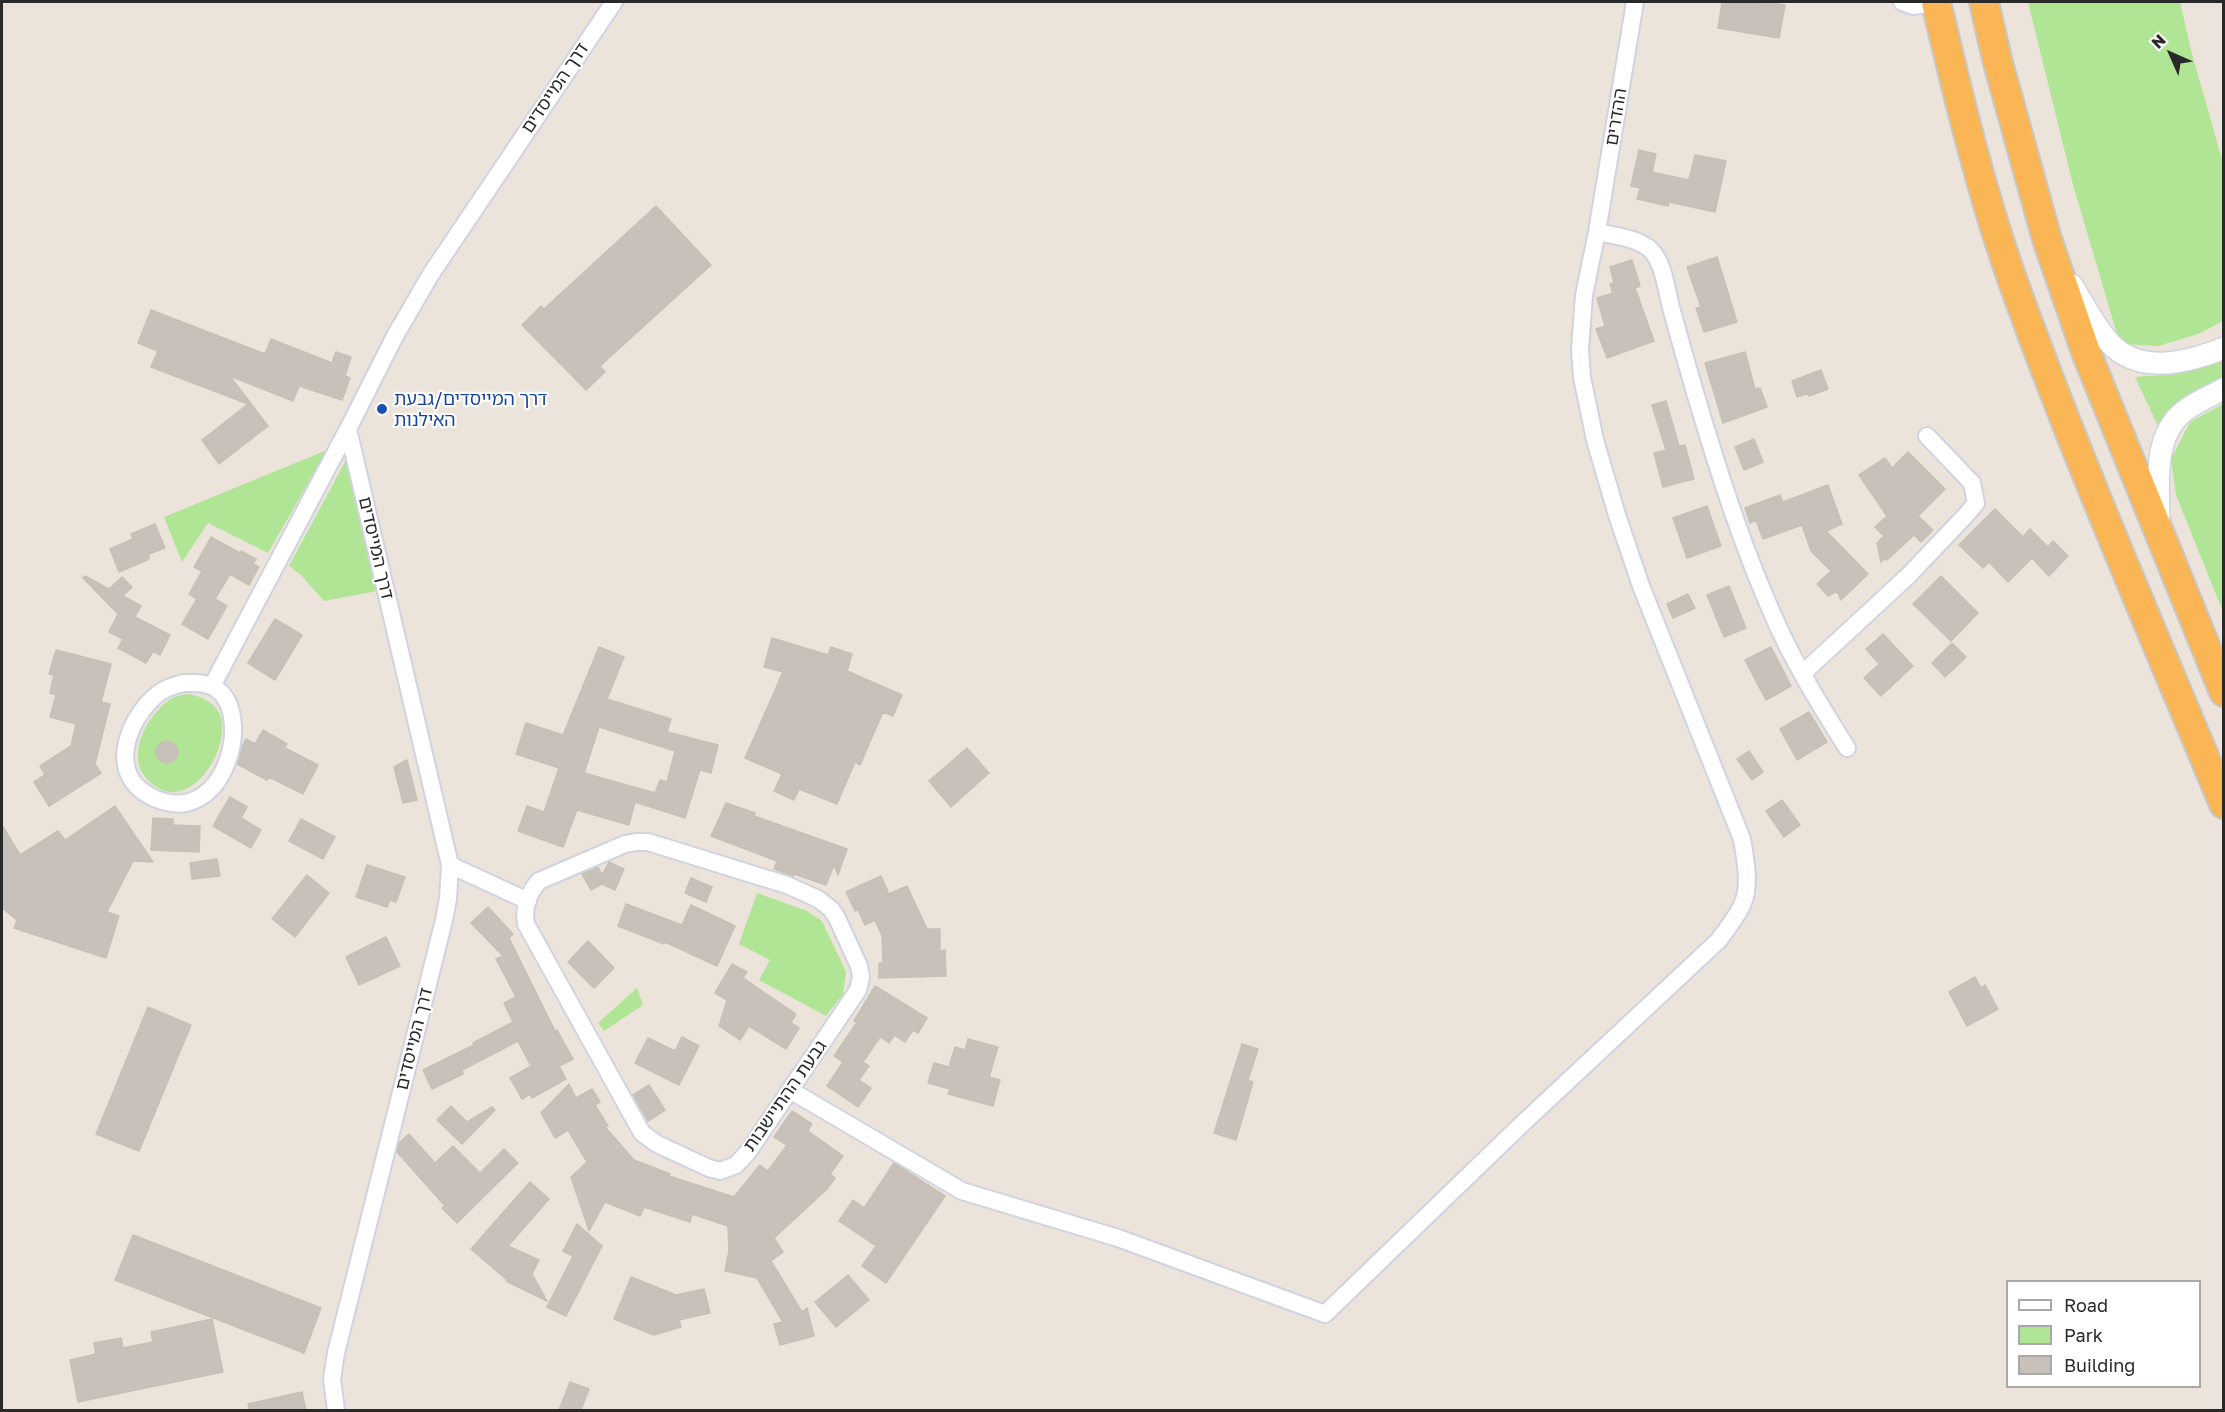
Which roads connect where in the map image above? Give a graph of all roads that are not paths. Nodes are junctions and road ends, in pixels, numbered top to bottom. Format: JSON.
{"nodes":[{"id":1,"x":614,"y":2,"type":"edge"},
{"id":2,"x":1635,"y":2,"type":"edge"},
{"id":3,"x":1902,"y":2,"type":"edge"},
{"id":4,"x":1936,"y":2,"type":"edge"},
{"id":5,"x":1984,"y":2,"type":"edge"},
{"id":6,"x":1597,"y":232,"type":"junction"},
{"id":7,"x":2051,"y":250,"type":"junction"},
{"id":8,"x":2223,"y":348,"type":"edge"},
{"id":9,"x":2223,"y":389,"type":"edge"},
{"id":10,"x":348,"y":429,"type":"junction"},
{"id":11,"x":1927,"y":435,"type":"dead end"},
{"id":12,"x":2159,"y":534,"type":"junction"},
{"id":13,"x":1803,"y":674,"type":"junction"},
{"id":14,"x":212,"y":686,"type":"junction"},
{"id":15,"x":2223,"y":692,"type":"edge"},
{"id":16,"x":1847,"y":748,"type":"dead end"},
{"id":17,"x":2223,"y":804,"type":"edge"},
{"id":18,"x":450,"y":865,"type":"junction"},
{"id":19,"x":528,"y":901,"type":"junction"},
{"id":20,"x":790,"y":1090,"type":"junction"},
{"id":21,"x":336,"y":1410,"type":"edge"}],
"edges":[{"from":1,"to":10,"type":"street","name":"דרך המייסדים"},
{"from":2,"to":6,"type":"street","name":"ההדרים"},
{"from":3,"to":4,"type":"street"},
{"from":4,"to":17,"type":"highway"},
{"from":5,"to":7,"type":"highway"},
{"from":6,"to":13,"type":"street"},
{"from":6,"to":20,"type":"street","name":"ההדרים"},
{"from":7,"to":8,"type":"street"},
{"from":7,"to":12,"type":"highway"},
{"from":9,"to":12,"type":"street"},
{"from":10,"to":14,"type":"street"},
{"from":10,"to":18,"type":"street","name":"דרך המייסדים"},
{"from":11,"to":13,"type":"street"},
{"from":12,"to":15,"type":"highway"},
{"from":13,"to":16,"type":"street"},
{"from":14,"to":14,"type":"street"},
{"from":18,"to":19,"type":"street"},
{"from":18,"to":21,"type":"street","name":"דרך המייסדים"},
{"from":19,"to":20,"type":"street","name":"גבעת ההתיישבות"},
{"from":19,"to":20,"type":"street","name":"גבעת ההתיישבות"}]}
